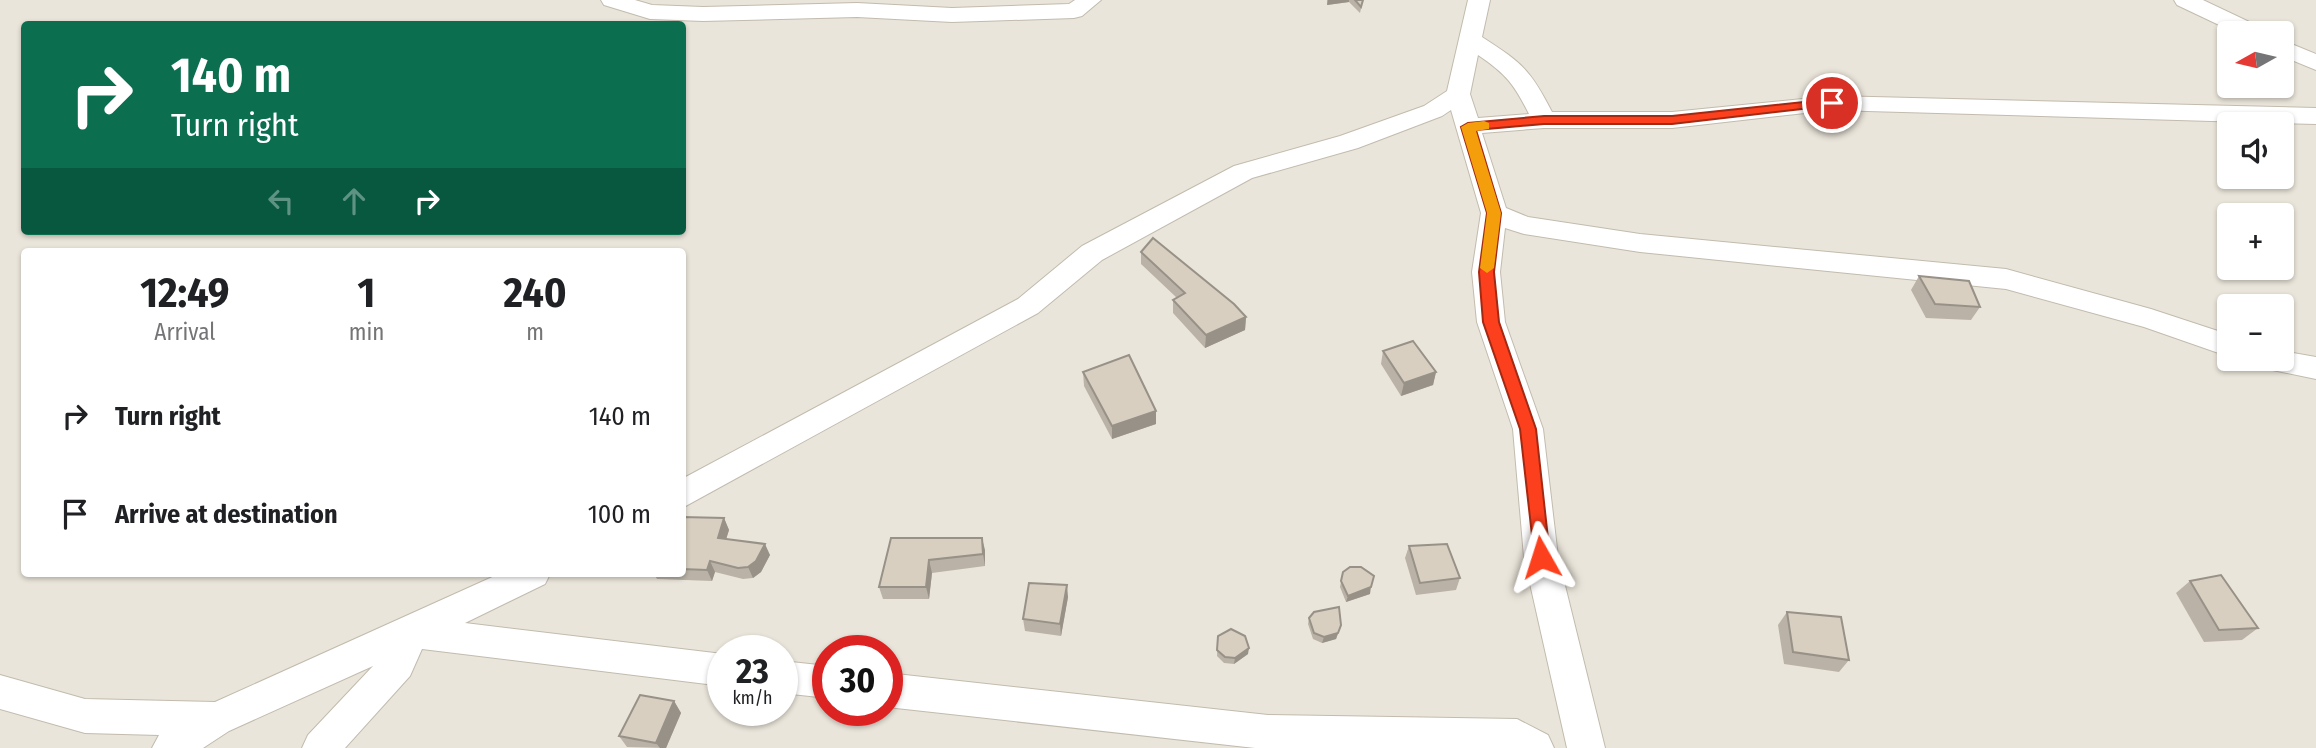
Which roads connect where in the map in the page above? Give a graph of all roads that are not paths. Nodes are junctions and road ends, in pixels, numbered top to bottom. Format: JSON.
{"nodes":[{"id":1,"x":612,"y":0,"type":"edge"},
{"id":2,"x":1090,"y":0,"type":"edge"},
{"id":3,"x":1479,"y":0,"type":"edge"},
{"id":4,"x":2185,"y":0,"type":"edge"},
{"id":5,"x":2229,"y":21,"type":"edge"},
{"id":6,"x":1469,"y":39,"type":"junction"},
{"id":7,"x":2294,"y":53,"type":"edge"},
{"id":8,"x":2316,"y":63,"type":"edge"},
{"id":9,"x":1458,"y":94,"type":"junction"},
{"id":10,"x":2316,"y":116,"type":"edge"},
{"id":11,"x":1544,"y":120,"type":"junction"},
{"id":12,"x":1468,"y":127,"type":"junction"},
{"id":13,"x":1494,"y":213,"type":"junction"},
{"id":14,"x":2217,"y":342,"type":"edge"},
{"id":15,"x":2294,"y":364,"type":"edge"},
{"id":16,"x":2316,"y":368,"type":"edge"},
{"id":17,"x":686,"y":493,"type":"edge"},
{"id":18,"x":527,"y":577,"type":"edge"},
{"id":19,"x":411,"y":632,"type":"junction"},
{"id":20,"x":707,"y":668,"type":"edge"},
{"id":21,"x":0,"y":692,"type":"edge"},
{"id":22,"x":903,"y":692,"type":"edge"},
{"id":23,"x":216,"y":719,"type":"junction"},
{"id":24,"x":170,"y":748,"type":"edge"},
{"id":25,"x":321,"y":748,"type":"edge"},
{"id":26,"x":1535,"y":748,"type":"edge"},
{"id":27,"x":1586,"y":748,"type":"edge"}],
"edges":[{"from":1,"to":2,"type":"street"},
{"from":3,"to":6,"type":"street"},
{"from":4,"to":5,"type":"street"},
{"from":6,"to":9,"type":"street"},
{"from":6,"to":11,"type":"street"},
{"from":7,"to":8,"type":"street"},
{"from":9,"to":12,"type":"street"},
{"from":9,"to":17,"type":"street"},
{"from":10,"to":11,"type":"street"},
{"from":11,"to":12,"type":"street"},
{"from":12,"to":13,"type":"street"},
{"from":13,"to":14,"type":"street"},
{"from":13,"to":27,"type":"street"},
{"from":15,"to":16,"type":"street"},
{"from":18,"to":19,"type":"street"},
{"from":19,"to":20,"type":"street"},
{"from":19,"to":23,"type":"street"},
{"from":19,"to":25,"type":"street"},
{"from":21,"to":23,"type":"street"},
{"from":22,"to":26,"type":"street"},
{"from":23,"to":24,"type":"street"}]}
